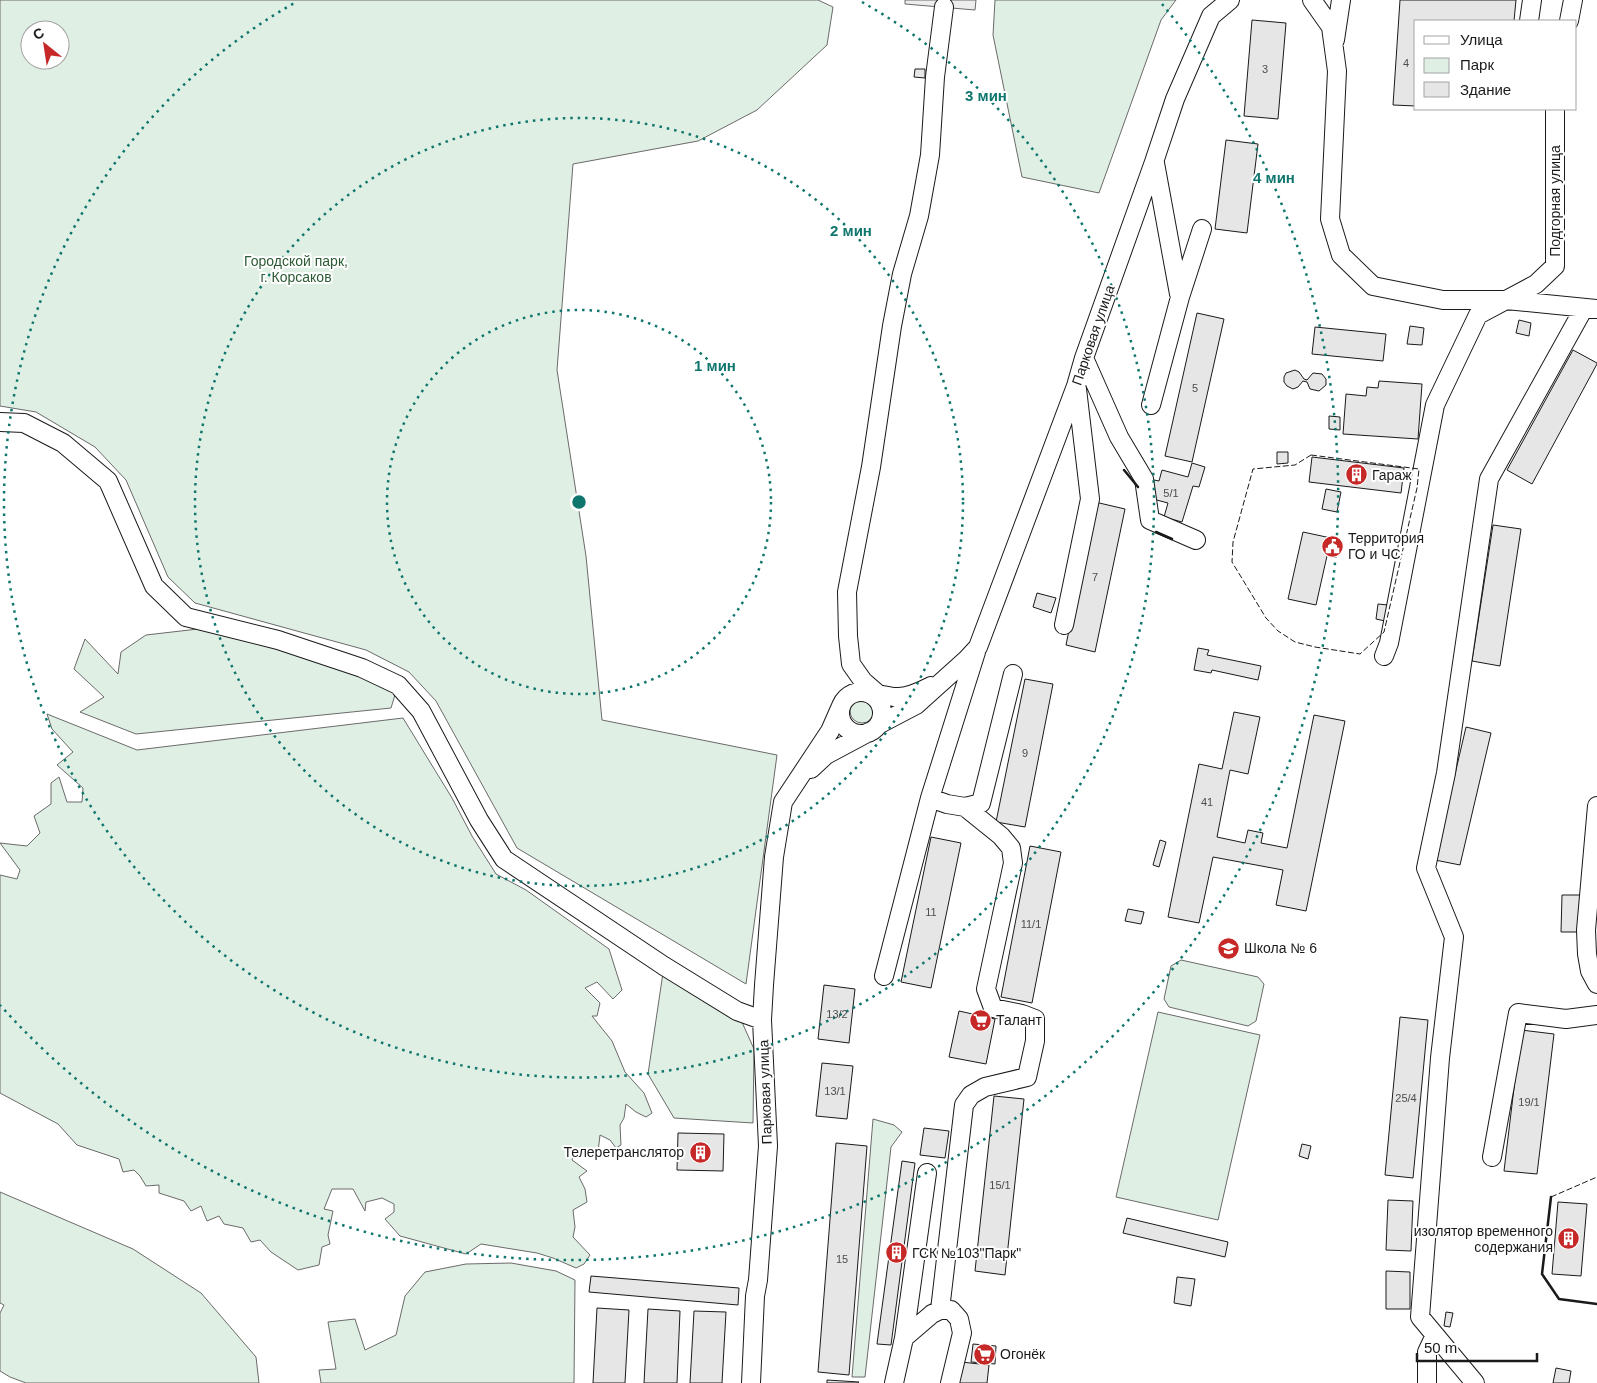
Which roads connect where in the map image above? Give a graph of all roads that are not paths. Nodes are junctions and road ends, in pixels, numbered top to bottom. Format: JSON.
{"nodes":[{"id":1,"x":1230,"y":0,"type":"edge"},
{"id":2,"x":1312,"y":0,"type":"edge"},
{"id":3,"x":1331,"y":0,"type":"edge"},
{"id":4,"x":1340,"y":0,"type":"edge"},
{"id":5,"x":1532,"y":0,"type":"edge"},
{"id":6,"x":1573,"y":0,"type":"edge"},
{"id":7,"x":944,"y":7,"type":"dead end"},
{"id":8,"x":1529,"y":20,"type":"edge"},
{"id":9,"x":1569,"y":20,"type":"edge"},
{"id":10,"x":1331,"y":27,"type":"junction"},
{"id":11,"x":1334,"y":48,"type":"junction"},
{"id":12,"x":1555,"y":110,"type":"edge"},
{"id":13,"x":1154,"y":162,"type":"junction"},
{"id":14,"x":1202,"y":229,"type":"dead end"},
{"id":15,"x":1180,"y":297,"type":"junction"},
{"id":16,"x":1506,"y":300,"type":"junction"},
{"id":17,"x":1590,"y":309,"type":"edge"},
{"id":18,"x":1084,"y":358,"type":"junction"},
{"id":19,"x":1076,"y":386,"type":"junction"},
{"id":20,"x":1151,"y":405,"type":"dead end"},
{"id":21,"x":0,"y":422,"type":"edge"},
{"id":22,"x":1196,"y":540,"type":"dead end"},
{"id":23,"x":1064,"y":625,"type":"dead end"},
{"id":24,"x":978,"y":647,"type":"junction"},
{"id":25,"x":1384,"y":656,"type":"dead end"},
{"id":26,"x":954,"y":670,"type":"junction"},
{"id":27,"x":1013,"y":674,"type":"dead end"},
{"id":28,"x":875,"y":694,"type":"junction"},
{"id":29,"x":841,"y":706,"type":"junction"},
{"id":30,"x":874,"y":729,"type":"junction"},
{"id":31,"x":930,"y":798,"type":"junction"},
{"id":32,"x":784,"y":802,"type":"junction"},
{"id":33,"x":1597,"y":806,"type":"edge"},
{"id":34,"x":965,"y":807,"type":"junction"},
{"id":35,"x":884,"y":976,"type":"dead end"},
{"id":36,"x":1597,"y":984,"type":"edge"},
{"id":37,"x":1597,"y":1015,"type":"edge"},
{"id":38,"x":762,"y":1020,"type":"junction"},
{"id":39,"x":1492,"y":1157,"type":"dead end"},
{"id":40,"x":927,"y":1173,"type":"dead end"},
{"id":41,"x":940,"y":1310,"type":"junction"},
{"id":42,"x":1435,"y":1335,"type":"junction"},
{"id":43,"x":904,"y":1338,"type":"junction"},
{"id":44,"x":750,"y":1383,"type":"edge"},
{"id":45,"x":894,"y":1383,"type":"edge"},
{"id":46,"x":950,"y":1383,"type":"edge"},
{"id":47,"x":1426,"y":1383,"type":"edge"},
{"id":48,"x":1476,"y":1383,"type":"edge"}],
"edges":[{"from":1,"to":13,"type":"street","name":"Парковая улица"},
{"from":2,"to":10,"type":"street"},
{"from":3,"to":10,"type":"street"},
{"from":4,"to":11,"type":"street"},
{"from":5,"to":8,"type":"street"},
{"from":6,"to":9,"type":"street"},
{"from":7,"to":28,"type":"street"},
{"from":10,"to":11,"type":"street"},
{"from":11,"to":16,"type":"street"},
{"from":12,"to":16,"type":"street","name":"Подгорная улица"},
{"from":13,"to":15,"type":"street"},
{"from":13,"to":18,"type":"street","name":"Парковая улица"},
{"from":14,"to":15,"type":"street"},
{"from":15,"to":20,"type":"street"},
{"from":16,"to":17,"type":"street"},
{"from":16,"to":25,"type":"street","name":"Подгорная улица"},
{"from":17,"to":42,"type":"street"},
{"from":18,"to":19,"type":"street","name":"Парковая улица"},
{"from":18,"to":22,"type":"street"},
{"from":19,"to":23,"type":"street"},
{"from":19,"to":24,"type":"street","name":"Парковая улица"},
{"from":21,"to":38,"type":"street"},
{"from":24,"to":26,"type":"street","name":"Парковая улица"},
{"from":24,"to":31,"type":"street"},
{"from":26,"to":28,"type":"street","name":"Парковая улица"},
{"from":26,"to":30,"type":"street","name":"Парковая улица"},
{"from":27,"to":34,"type":"street"},
{"from":28,"to":29,"type":"street"},
{"from":28,"to":30,"type":"street"},
{"from":29,"to":30,"type":"street"},
{"from":29,"to":32,"type":"street","name":"Парковая улица"},
{"from":30,"to":32,"type":"street","name":"Парковая улица"},
{"from":31,"to":34,"type":"street"},
{"from":31,"to":35,"type":"street"},
{"from":32,"to":38,"type":"street","name":"Парковая улица"},
{"from":33,"to":36,"type":"street"},
{"from":34,"to":41,"type":"street"},
{"from":37,"to":39,"type":"street"},
{"from":38,"to":44,"type":"street","name":"Парковая улица"},
{"from":40,"to":43,"type":"street"},
{"from":41,"to":43,"type":"street"},
{"from":41,"to":46,"type":"street"},
{"from":42,"to":47,"type":"street"},
{"from":42,"to":48,"type":"street"},
{"from":43,"to":45,"type":"street"}]}
